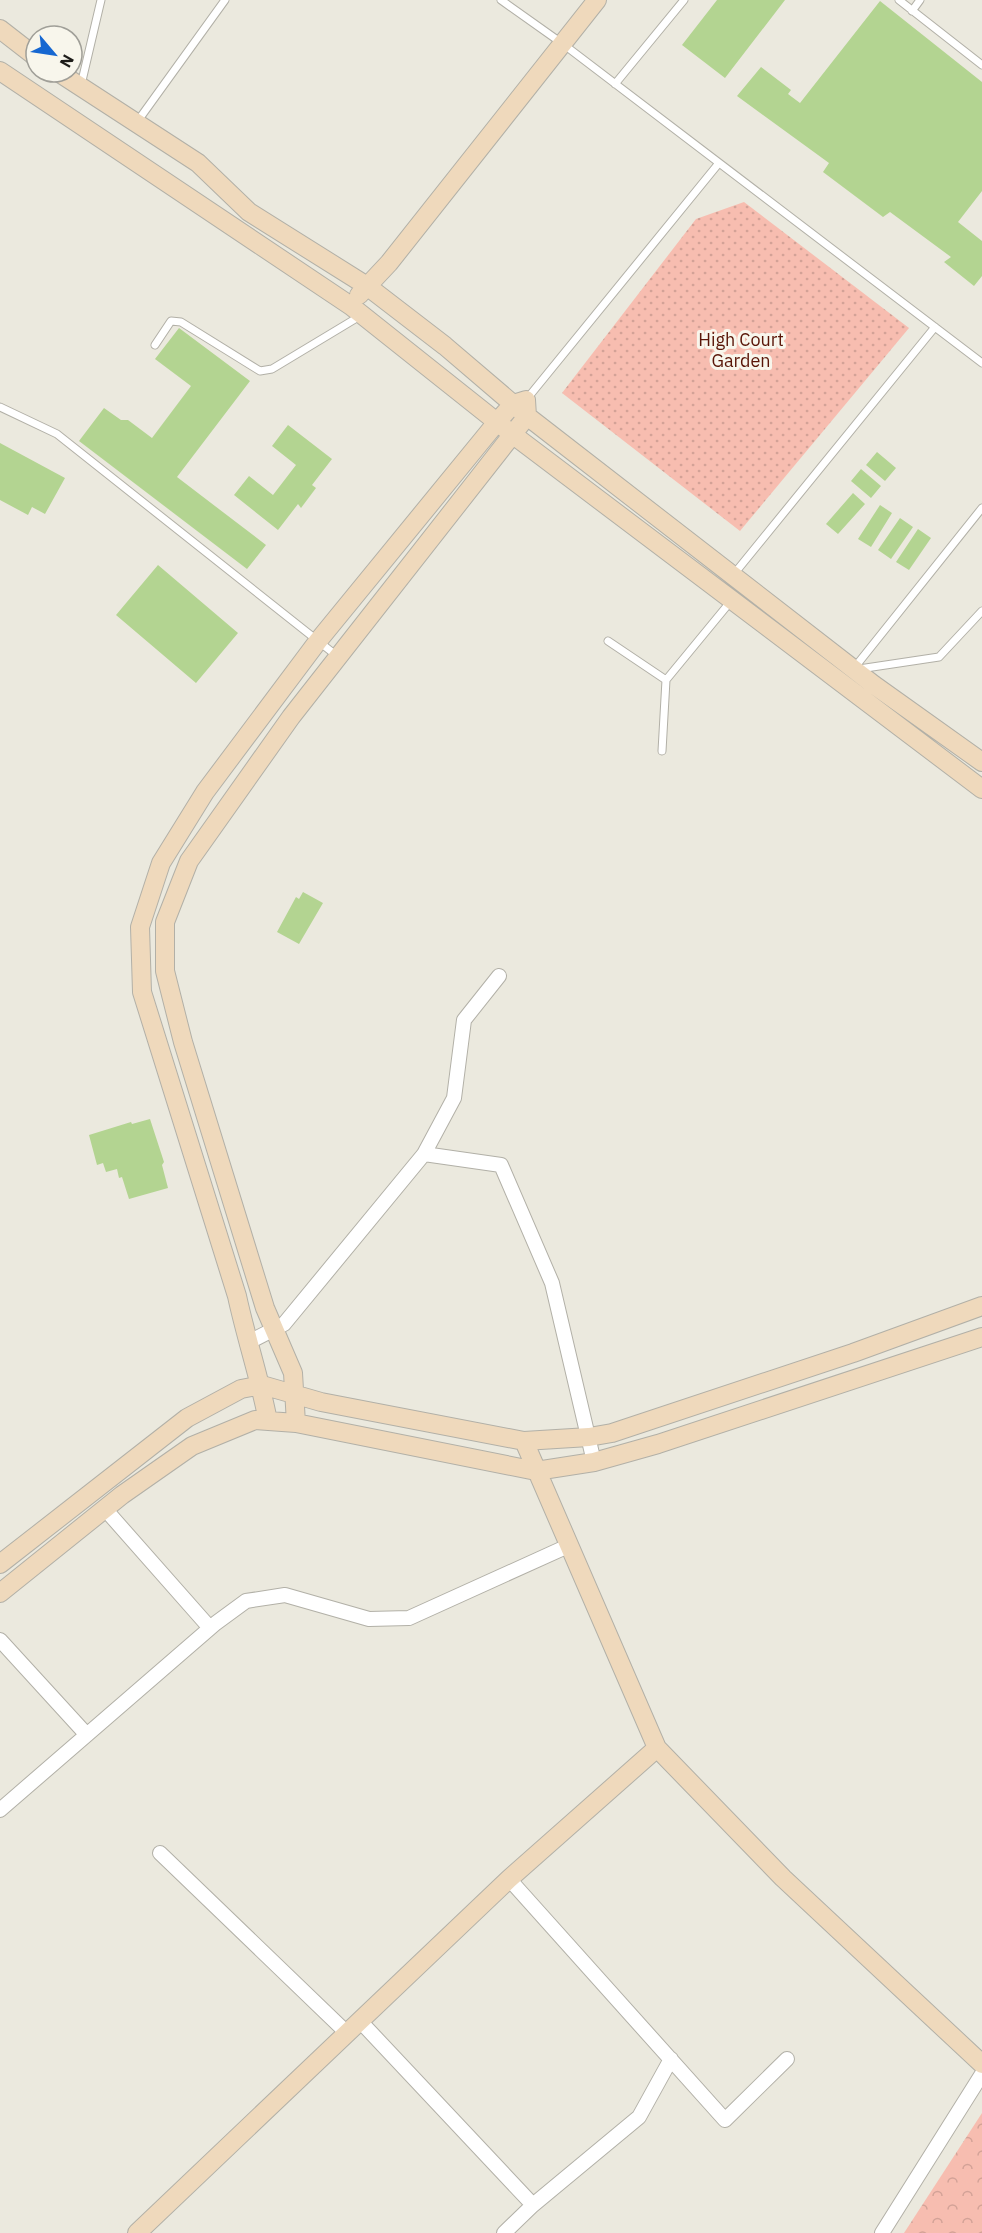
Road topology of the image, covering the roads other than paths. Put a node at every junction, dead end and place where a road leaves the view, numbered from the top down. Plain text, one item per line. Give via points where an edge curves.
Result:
1 (101, 0) edge
2 (225, 0) edge
3 (501, 0) edge
4 (597, 0) edge
5 (684, 0) edge
6 (899, 0) edge
7 (920, 0) edge
8 (912, 11) junction
9 (0, 29) edge
10 (563, 44) junction
11 (24, 48) edge
12 (982, 65) edge
13 (0, 71) edge
14 (76, 84) edge
15 (615, 84) junction
16 (81, 87) junction
17 (136, 123) junction
18 (719, 163) junction
19 (367, 286) junction
20 (356, 310) junction
21 (935, 327) junction
22 (155, 345) dead end
23 (982, 363) edge
24 (0, 406) edge
25 (522, 407) junction
26 (497, 422) junction
27 (512, 434) junction
28 (982, 508) edge
29 (733, 575) junction
30 (731, 601) junction
31 (982, 610) edge
32 (318, 641) junction
33 (608, 641) dead end
34 (338, 657) junction
35 (854, 669) junction
36 (666, 680) junction
37 (662, 752) dead end
38 (982, 762) edge
39 (982, 789) edge
40 (499, 976) dead end
41 (424, 1154) junction
42 (982, 1306) edge
43 (274, 1330) junction
44 (982, 1337) edge
45 (247, 1343) junction
46 (262, 1386) junction
47 (296, 1393) junction
48 (268, 1421) junction
49 (296, 1423) junction
50 (589, 1437) junction
51 (524, 1441) junction
52 (594, 1462) junction
53 (536, 1470) junction
54 (105, 1509) junction
55 (568, 1546) junction
56 (0, 1564) edge
57 (2, 1587) edge
58 (210, 1628) junction
59 (0, 1640) edge
60 (86, 1734) junction
61 (657, 1748) junction
62 (0, 1810) edge
63 (160, 1853) dead end
64 (509, 1879) junction
65 (353, 2027) junction
66 (671, 2059) junction
67 (787, 2059) dead end
68 (982, 2064) edge
69 (982, 2074) edge
70 (532, 2205) junction
71 (137, 2233) edge
72 (504, 2233) edge
73 (882, 2233) edge

1 - 16 lane
2 - 17 lane
3 - 10 lane
4 - 10 main road
5 - 15 lane
6 - 8 lane
7 - 8 lane
8 - 12 lane
9 - 11 main road
10 - 15 lane
10 - 19 main road
13 - 20 main road
14 - 16 main road
15 - 18 lane
16 - 17 main road
17 - 19 main road via 198,163 249,212
18 - 21 lane
18 - 25 lane
19 - 20 main road
19 - 25 main road
20 - 22 lane via 272,369 260,371 181,322 171,321
20 - 26 main road
21 - 23 lane
21 - 29 lane
24 - 32 lane via 57,434
25 - 26 main road
25 - 27 main road
25 - 29 main road
26 - 27 main road
26 - 32 main road
27 - 30 main road
27 - 34 main road
28 - 35 lane
29 - 35 main road
30 - 36 lane
30 - 39 main road
31 - 35 lane via 939,657
32 - 34 lane
32 - 45 main road via 205,792 161,863 140,927 142,992 237,1296
33 - 36 lane
34 - 43 main road via 189,861 165,921 165,971 183,1042
35 - 38 main road
36 - 37 lane
40 - 41 street via 464,1020 454,1098
41 - 43 street via 284,1324
41 - 50 street via 501,1164 552,1283
42 - 50 main road via 854,1353 612,1433
43 - 45 street
43 - 47 main road via 293,1373
44 - 52 main road
45 - 46 main road
46 - 47 main road
46 - 48 main road
46 - 56 main road via 241,1389 188,1418
47 - 49 main road
47 - 51 main road via 321,1402
48 - 49 main road
48 - 54 main road via 255,1420 192,1446
49 - 53 main road
50 - 51 main road
50 - 52 street
51 - 53 main road
52 - 53 main road
53 - 55 main road
54 - 57 main road
54 - 58 street
55 - 58 street via 410,1618 369,1620 285,1595 246,1601
55 - 61 main road
58 - 60 street
59 - 60 street
60 - 62 street
61 - 64 main road
61 - 68 main road via 783,1878
63 - 65 street
64 - 65 main road
64 - 66 street
65 - 70 street
65 - 71 main road
66 - 67 street via 725,2120
66 - 70 street via 639,2116
69 - 73 street
70 - 72 street

